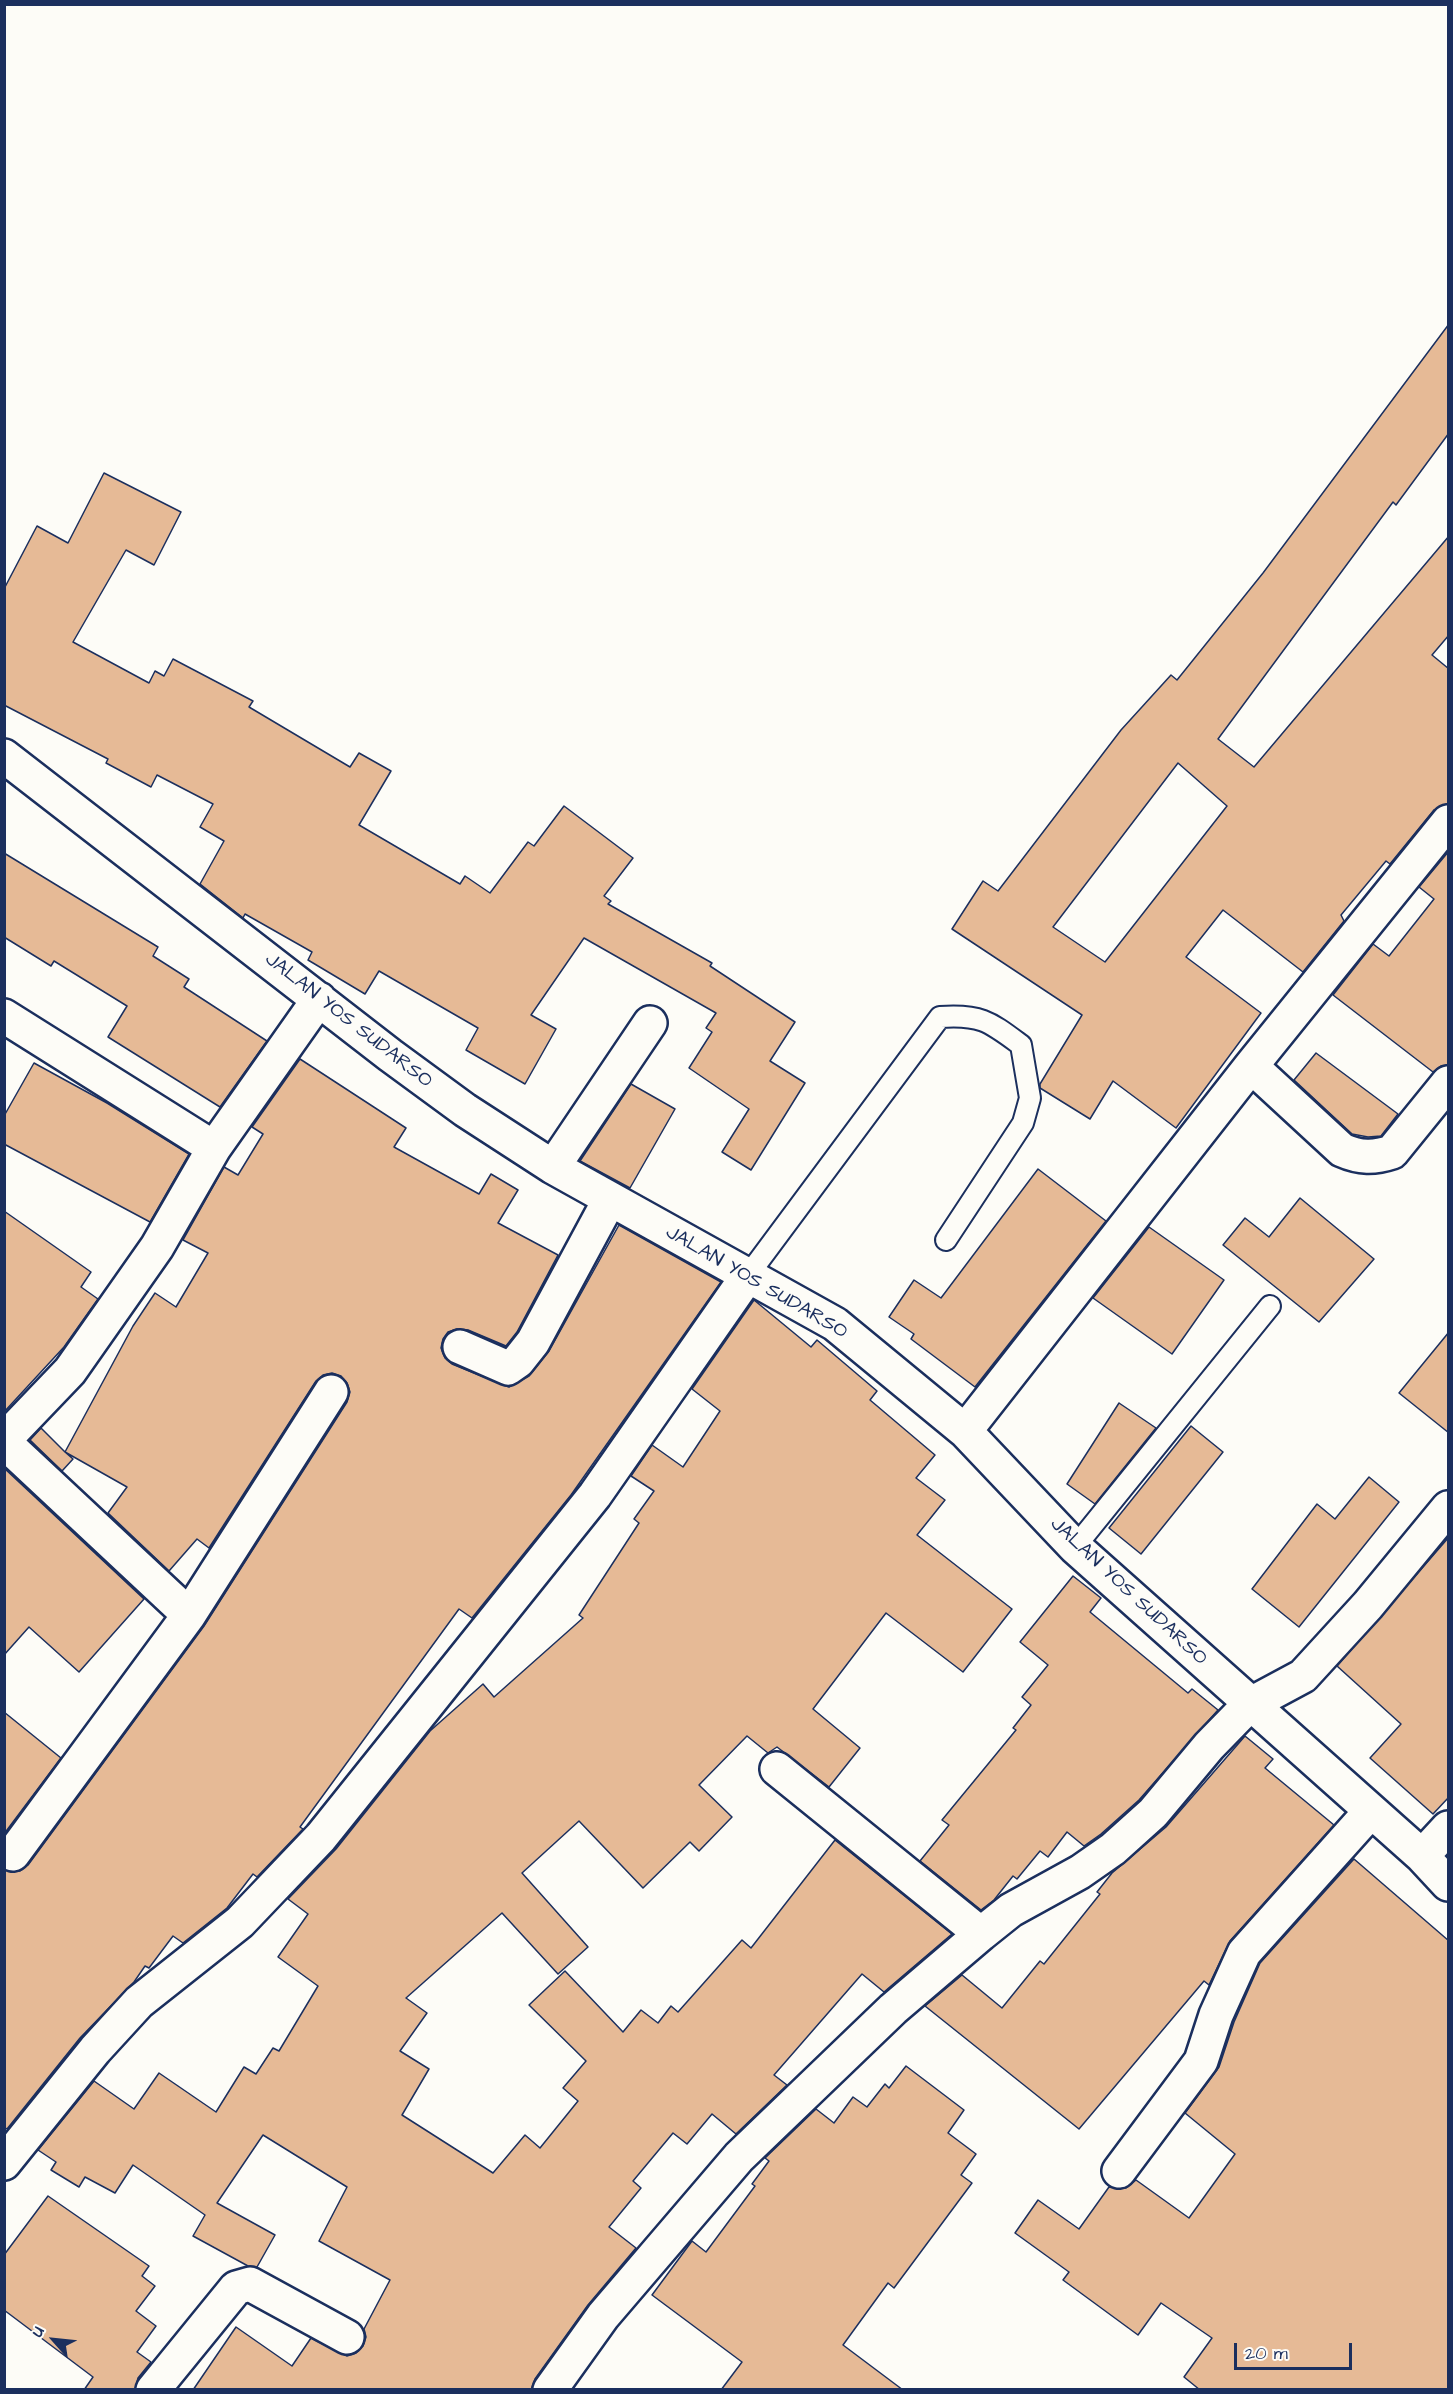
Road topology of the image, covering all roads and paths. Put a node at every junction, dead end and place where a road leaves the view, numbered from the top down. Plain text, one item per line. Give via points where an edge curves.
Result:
1 (4, 756) edge
2 (1449, 822) edge
3 (319, 999) junction
4 (4, 1016) edge
5 (650, 1023) dead end
6 (1251, 1066) junction
7 (1449, 1083) edge
8 (214, 1148) junction
9 (553, 1167) junction
10 (610, 1199) junction
11 (946, 1240) dead end
12 (749, 1274) junction
13 (1269, 1306) dead end
14 (460, 1347) dead end
15 (331, 1392) dead end
16 (965, 1431) junction
17 (4, 1441) edge
18 (1449, 1508) edge
19 (1075, 1547) junction
20 (189, 1615) junction
21 (1249, 1705) junction
22 (777, 1769) dead end
23 (1371, 1811) junction
24 (1449, 1828) edge
25 (13, 1854) dead end
26 (1422, 1856) junction
27 (1449, 1884) edge
28 (981, 1934) junction
29 (4, 2163) edge
30 (1119, 2170) dead end
31 (347, 2337) dead end
32 (153, 2390) edge
33 (550, 2390) edge

1 - 3 street, JALAN YOS SUDARSO
2 - 6 street
3 - 8 street
3 - 9 street, JALAN YOS SUDARSO via 446,1096
4 - 8 street
5 - 9 street
6 - 7 street via 1342,1150 1356,1156 1392,1152
6 - 16 street
8 - 17 street via 157,1247 70,1371
9 - 10 street, JALAN YOS SUDARSO
10 - 12 street, JALAN YOS SUDARSO
10 - 14 street via 533,1342 518,1361 508,1368
11 - 12 lane via 1023,1123 1030,1098 1021,1045 994,1025 965,1015 940,1017
12 - 16 street, JALAN YOS SUDARSO via 835,1324
12 - 29 street via 595,1495 321,1837 240,1922 139,2002
13 - 19 lane
15 - 20 street
16 - 19 street, JALAN YOS SUDARSO
17 - 20 street
18 - 21 street via 1303,1676
19 - 21 street, JALAN YOS SUDARSO
20 - 25 street
21 - 23 street, JALAN YOS SUDARSO
21 - 28 street via 1153,1813 1113,1850 1011,1910
22 - 28 street
23 - 26 street, JALAN YOS SUDARSO
23 - 30 street via 1244,1953 1216,2015 1201,2061
24 - 26 street
26 - 27 street, JALAN YOS SUDARSO
28 - 33 street via 893,2009 739,2157 603,2316
31 - 32 street via 250,2284 241,2285

